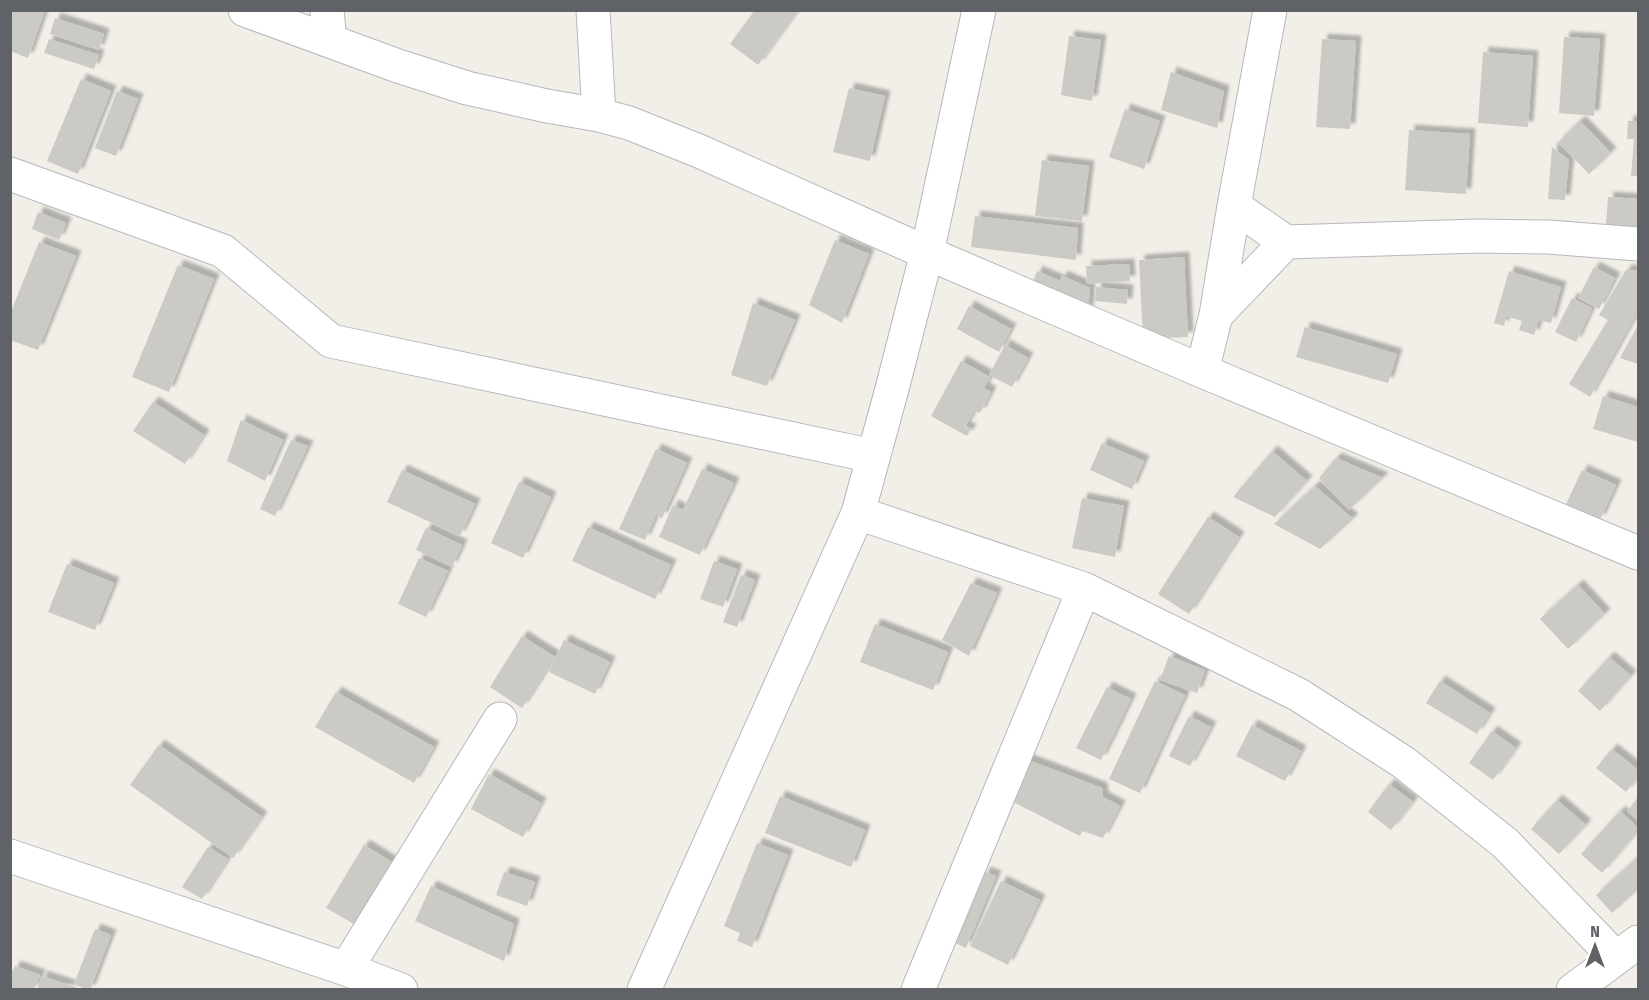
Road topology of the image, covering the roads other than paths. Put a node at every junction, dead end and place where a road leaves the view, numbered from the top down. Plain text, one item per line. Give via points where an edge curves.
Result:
1 (245, 10) edge
2 (593, 10) edge
3 (979, 10) edge
4 (1270, 10) edge
5 (329, 26) edge
6 (598, 115) junction
7 (10, 174) edge
8 (1234, 206) junction
9 (1286, 242) junction
10 (1638, 244) edge
11 (927, 253) junction
12 (1216, 315) junction
13 (1203, 371) junction
14 (873, 456) junction
15 (858, 513) junction
16 (1638, 553) edge
17 (1084, 589) junction
18 (500, 720) dead end
19 (10, 856) edge
20 (1627, 950) edge
21 (346, 969) junction
22 (401, 990) edge
23 (644, 990) edge
24 (918, 990) edge
25 (1573, 990) edge

1 - 5 street
2 - 6 street
3 - 11 street
4 - 8 street
5 - 6 street via 398,66 467,88
6 - 11 street via 699,151
7 - 14 street via 223,251 331,341
8 - 9 street
8 - 12 street
9 - 10 street via 1478,236
9 - 12 street
11 - 13 street
11 - 14 street
12 - 13 street
13 - 16 street
14 - 15 street
15 - 17 street
15 - 23 street
17 - 20 street via 1299,695 1403,762 1505,843
17 - 24 street
18 - 21 street
19 - 21 street
20 - 25 street
21 - 22 street

